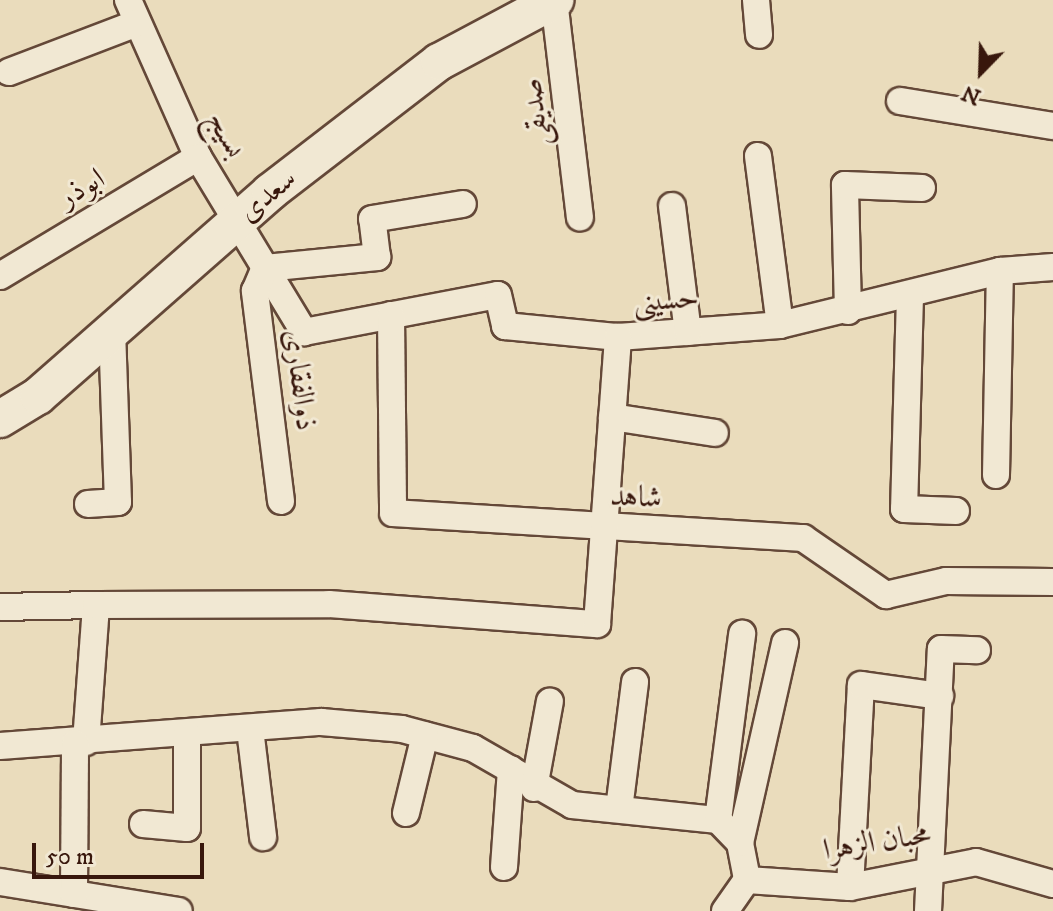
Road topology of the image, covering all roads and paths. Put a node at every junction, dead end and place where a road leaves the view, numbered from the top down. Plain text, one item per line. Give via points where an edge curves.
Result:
1 (554, 0) edge
2 (756, 0) edge
3 (136, 7) edge
4 (759, 35) dead end
5 (9, 72) dead end
6 (900, 101) dead end
7 (1053, 126) edge
8 (758, 156) dead end
9 (198, 157) junction
10 (922, 188) dead end
11 (463, 204) dead end
12 (672, 206) dead end
13 (580, 217) dead end
14 (238, 220) junction
15 (1052, 261) edge
16 (265, 268) junction
17 (1000, 271) junction
18 (0, 276) edge
19 (910, 296) junction
20 (848, 311) junction
21 (391, 315) junction
22 (780, 325) junction
23 (112, 332) junction
24 (304, 332) joint
25 (688, 332) junction
26 (618, 337) junction
27 (612, 417) junction
28 (0, 419) edge
29 (715, 433) dead end
30 (996, 475) dead end
31 (281, 501) dead end
32 (88, 504) dead end
33 (956, 511) dead end
34 (603, 529) junction
35 (1053, 582) edge
36 (96, 605) junction
37 (0, 607) edge
38 (742, 634) dead end
39 (785, 643) dead end
40 (977, 650) dead end
41 (635, 682) dead end
42 (940, 696) junction
43 (550, 701) dead end
44 (250, 729) junction
45 (187, 734) junction
46 (425, 735) junction
47 (80, 743) junction
48 (0, 746) edge
49 (511, 769) junction
50 (534, 788) junction
51 (619, 809) junction
52 (406, 813) dead end
53 (718, 820) junction
54 (143, 824) dead end
55 (263, 837) dead end
56 (740, 843) junction
57 (935, 865) junction
58 (504, 867) dead end
59 (747, 880) junction
60 (0, 882) edge
61 (1053, 884) edge
62 (850, 887) junction
63 (74, 894) junction
64 (179, 911) edge
65 (725, 911) edge
66 (928, 911) edge

1 - 13 street, صدیقی
1 - 14 street, سعدی via 439,62
2 - 4 street
3 - 5 street
3 - 9 street, بسیج
6 - 7 street
8 - 22 street
9 - 14 street, بسیج
9 - 18 street, ابوذر
10 - 20 street via 845,185
11 - 16 street via 372,219 377,257
12 - 25 street
14 - 16 street, بسیج
14 - 23 street, سعدی
15 - 17 street, حسینی
16 - 24 street, بسیج
16 - 31 street, ذوالفقاری via 255,291
17 - 19 street, حسینی
17 - 30 street
19 - 20 street, حسینی
19 - 33 street via 904,509
20 - 22 street, حسینی
21 - 24 street, حسینی
21 - 26 street, حسینی via 498,295 505,326
21 - 34 street, شاهد via 393,513
22 - 25 street, حسینی
23 - 28 street, سعدی
23 - 32 street via 118,502
25 - 26 street, حسینی
26 - 27 street
27 - 29 street
27 - 34 street
34 - 35 street, شاهد via 803,538 886,595 946,581
34 - 36 street via 597,624 329,604
36 - 37 street
36 - 47 street
38 - 53 street
39 - 56 street
40 - 42 street via 941,649
41 - 51 street
42 - 57 street
42 - 62 street via 861,685
43 - 50 street
44 - 45 street
44 - 46 street via 321,722
44 - 55 street
45 - 47 street
45 - 54 street via 187,828
46 - 49 street
46 - 52 street
47 - 48 street
47 - 63 street
49 - 50 street
49 - 58 street
50 - 51 street via 572,805
51 - 53 street
53 - 56 street
56 - 59 street
57 - 61 street, محبان الزهرا via 976,862
57 - 62 street, محبان الزهرا
57 - 66 street
59 - 62 street, محبان الزهرا
59 - 65 street
60 - 63 street
63 - 64 street

